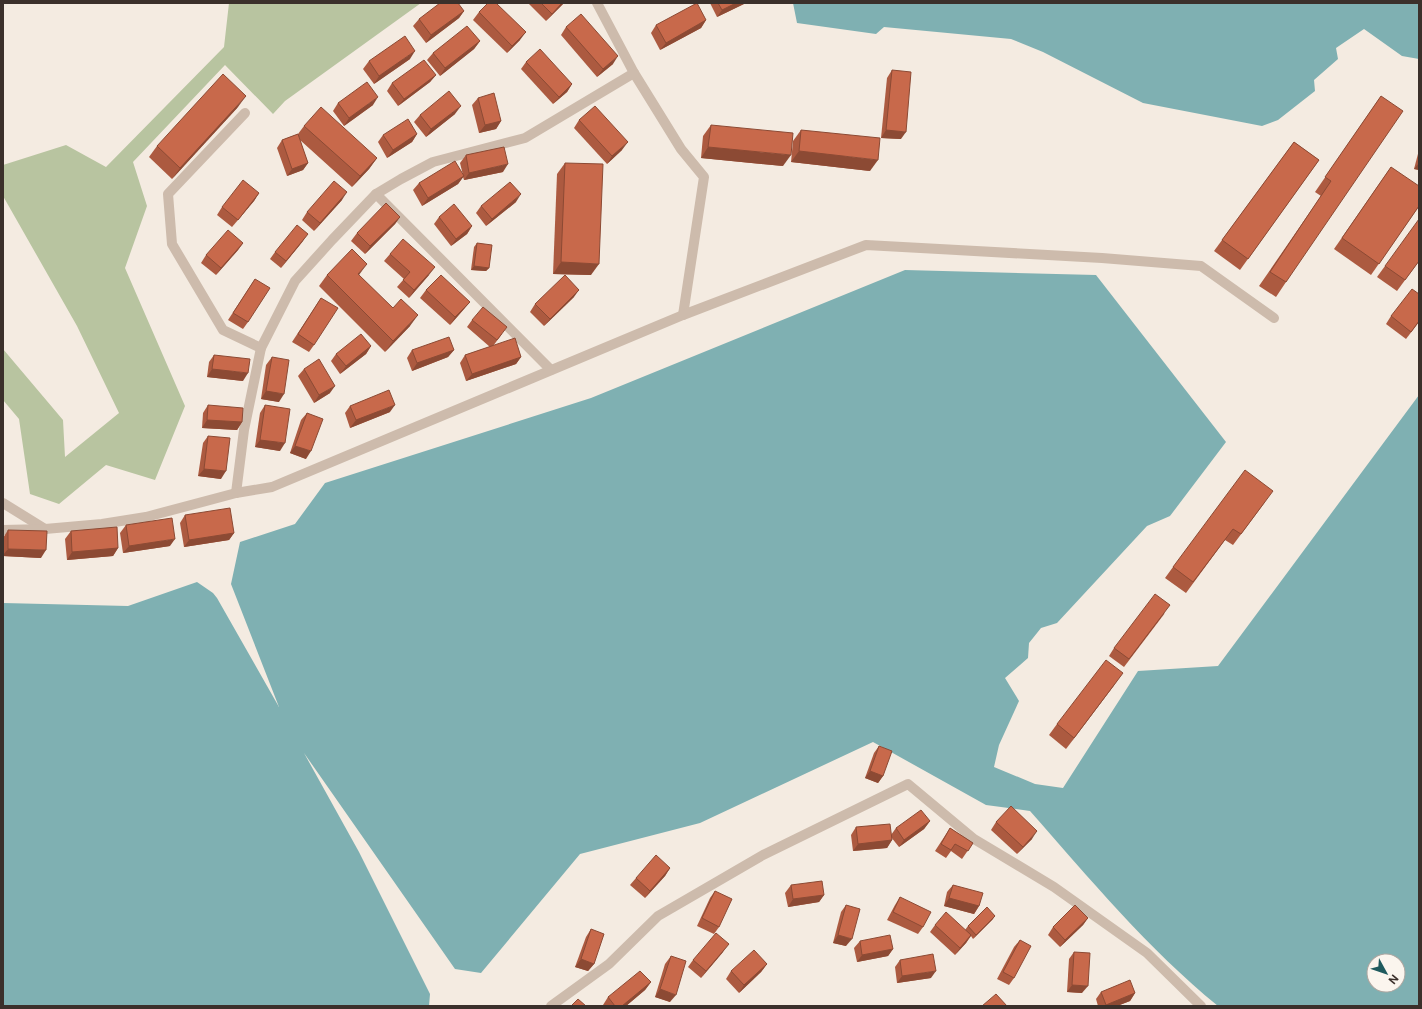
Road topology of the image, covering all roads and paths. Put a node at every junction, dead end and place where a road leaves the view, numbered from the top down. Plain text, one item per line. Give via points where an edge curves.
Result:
1 (597, 3) edge
2 (634, 73) junction
3 (245, 113) dead end
4 (376, 194) junction
5 (683, 315) junction
6 (1274, 318) dead end
7 (261, 348) junction
8 (551, 370) junction
9 (236, 493) junction
10 (3, 503) edge
11 (45, 529) junction
12 (3, 530) edge
13 (551, 1006) edge
14 (1201, 1006) edge

1 - 2 street
2 - 4 street via 525,138 433,162
2 - 5 street via 681,150 704,177
3 - 7 street via 168,194 172,244 223,330
4 - 7 street via 295,281
4 - 8 street
5 - 6 street via 866,245 1200,266
5 - 8 street
7 - 9 street via 244,430
8 - 9 street via 272,487
9 - 11 street via 146,517
10 - 11 street
11 - 12 street
13 - 14 street via 609,964 658,916 763,855 908,784 974,839 1054,887 1146,953

